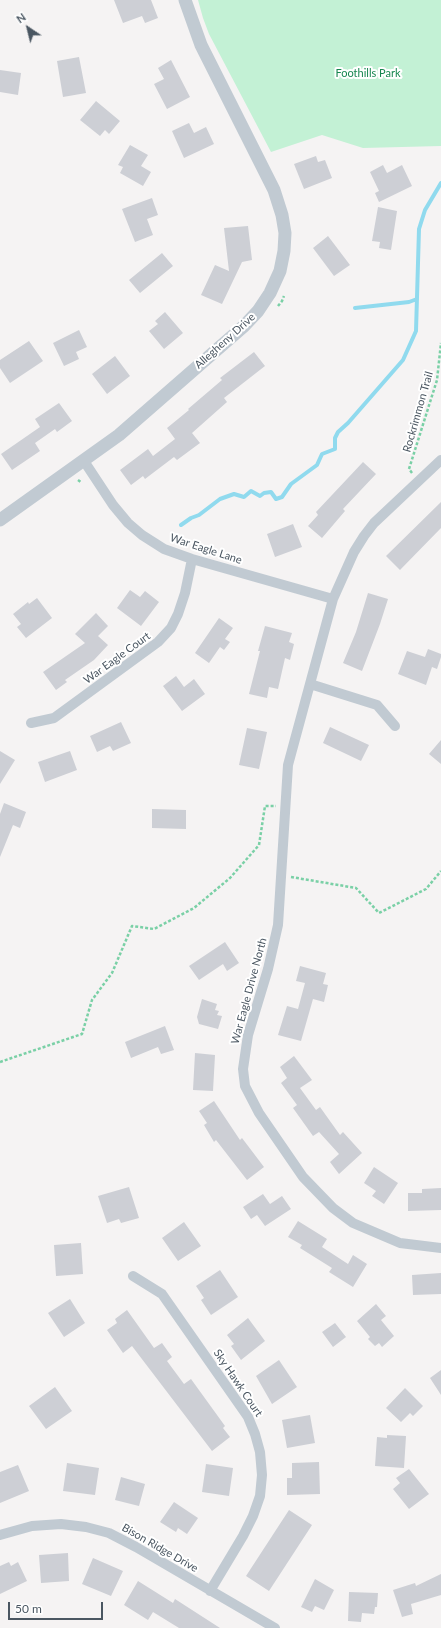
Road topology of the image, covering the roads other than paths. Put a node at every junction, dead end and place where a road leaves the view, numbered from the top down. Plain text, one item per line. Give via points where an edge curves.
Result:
1 (185, 0) edge
2 (441, 460) edge
3 (84, 461) junction
4 (0, 520) edge
5 (192, 559) junction
6 (333, 599) junction
7 (310, 684) junction
8 (31, 723) dead end
9 (395, 726) dead end
10 (441, 1248) edge
11 (133, 1276) dead end
12 (0, 1535) edge
13 (210, 1591) junction
14 (275, 1628) edge

1 - 3 street, Allegheny Drive via 201,45 274,190 285,233 281,264 270,293 244,326 119,435
2 - 6 street, War Eagle Drive North via 374,523 354,552
3 - 4 street, Allegheny Drive
3 - 5 street, War Eagle Lane via 113,505 142,536 164,549
5 - 6 street, War Eagle Lane
5 - 8 street, War Eagle Court via 178,614 171,628 158,642 54,718
6 - 7 street, War Eagle Drive North
7 - 9 street via 377,705
7 - 10 street, War Eagle Drive North via 288,765 278,925 245,1052 243,1069 247,1091 303,1177 333,1208 353,1223 400,1243
11 - 13 street, Sky Hawk Court via 162,1294 248,1417 260,1452 260,1496 253,1516
12 - 13 street, Bison Ridge Drive via 32,1526 61,1524 86,1527 108,1533 136,1547
13 - 14 street, Bison Ridge Drive

